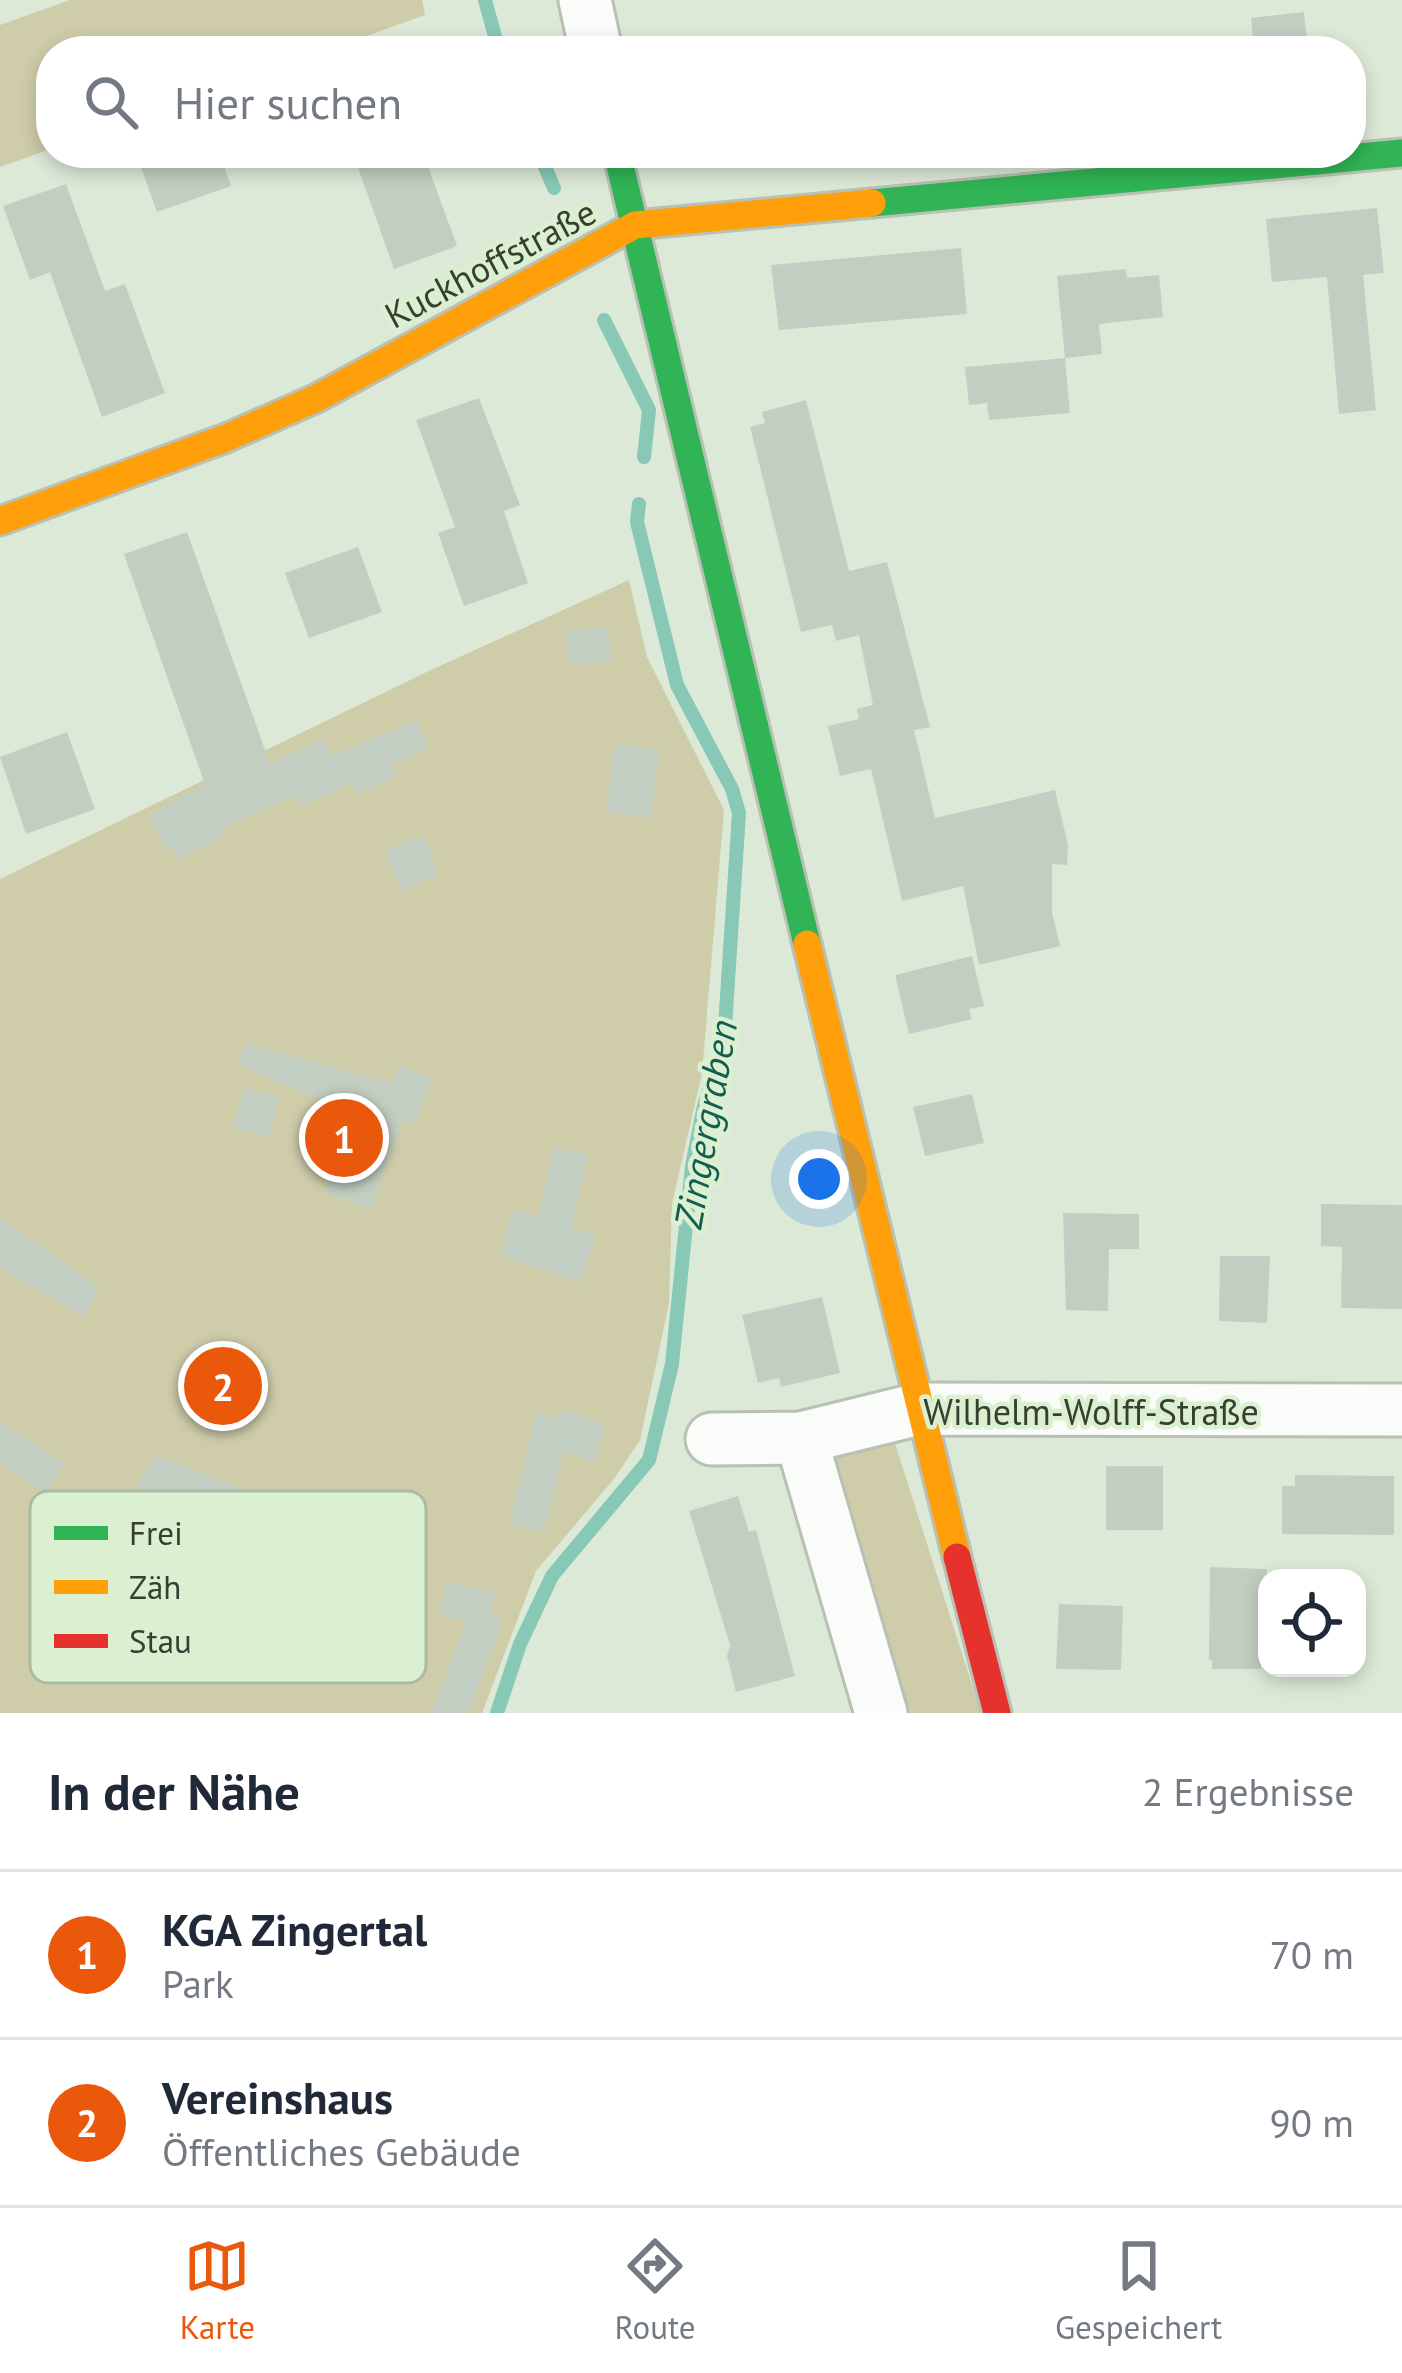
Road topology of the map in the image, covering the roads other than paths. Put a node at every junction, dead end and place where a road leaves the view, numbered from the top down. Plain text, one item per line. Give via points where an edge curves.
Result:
1 (585, 0) edge
2 (593, 36) edge
3 (1402, 153) edge
4 (1366, 156) edge
5 (621, 168) edge
6 (1242, 168) edge
7 (635, 225) junction
8 (0, 521) edge
9 (919, 1409) junction
10 (1402, 1409) edge
11 (801, 1438) junction
12 (712, 1439) dead end
13 (881, 1713) edge
14 (997, 1713) edge

1 - 2 street
3 - 4 street, Kuckhoffstraße
5 - 7 street
6 - 7 street, Kuckhoffstraße
7 - 8 street, Kuckhoffstraße via 317,398
7 - 9 street
9 - 10 street, Wilhelm-Wolff-Straße
9 - 11 street, Wilhelm-Wolff-Straße
9 - 14 street
11 - 12 street, Wilhelm-Wolff-Straße
11 - 13 street

